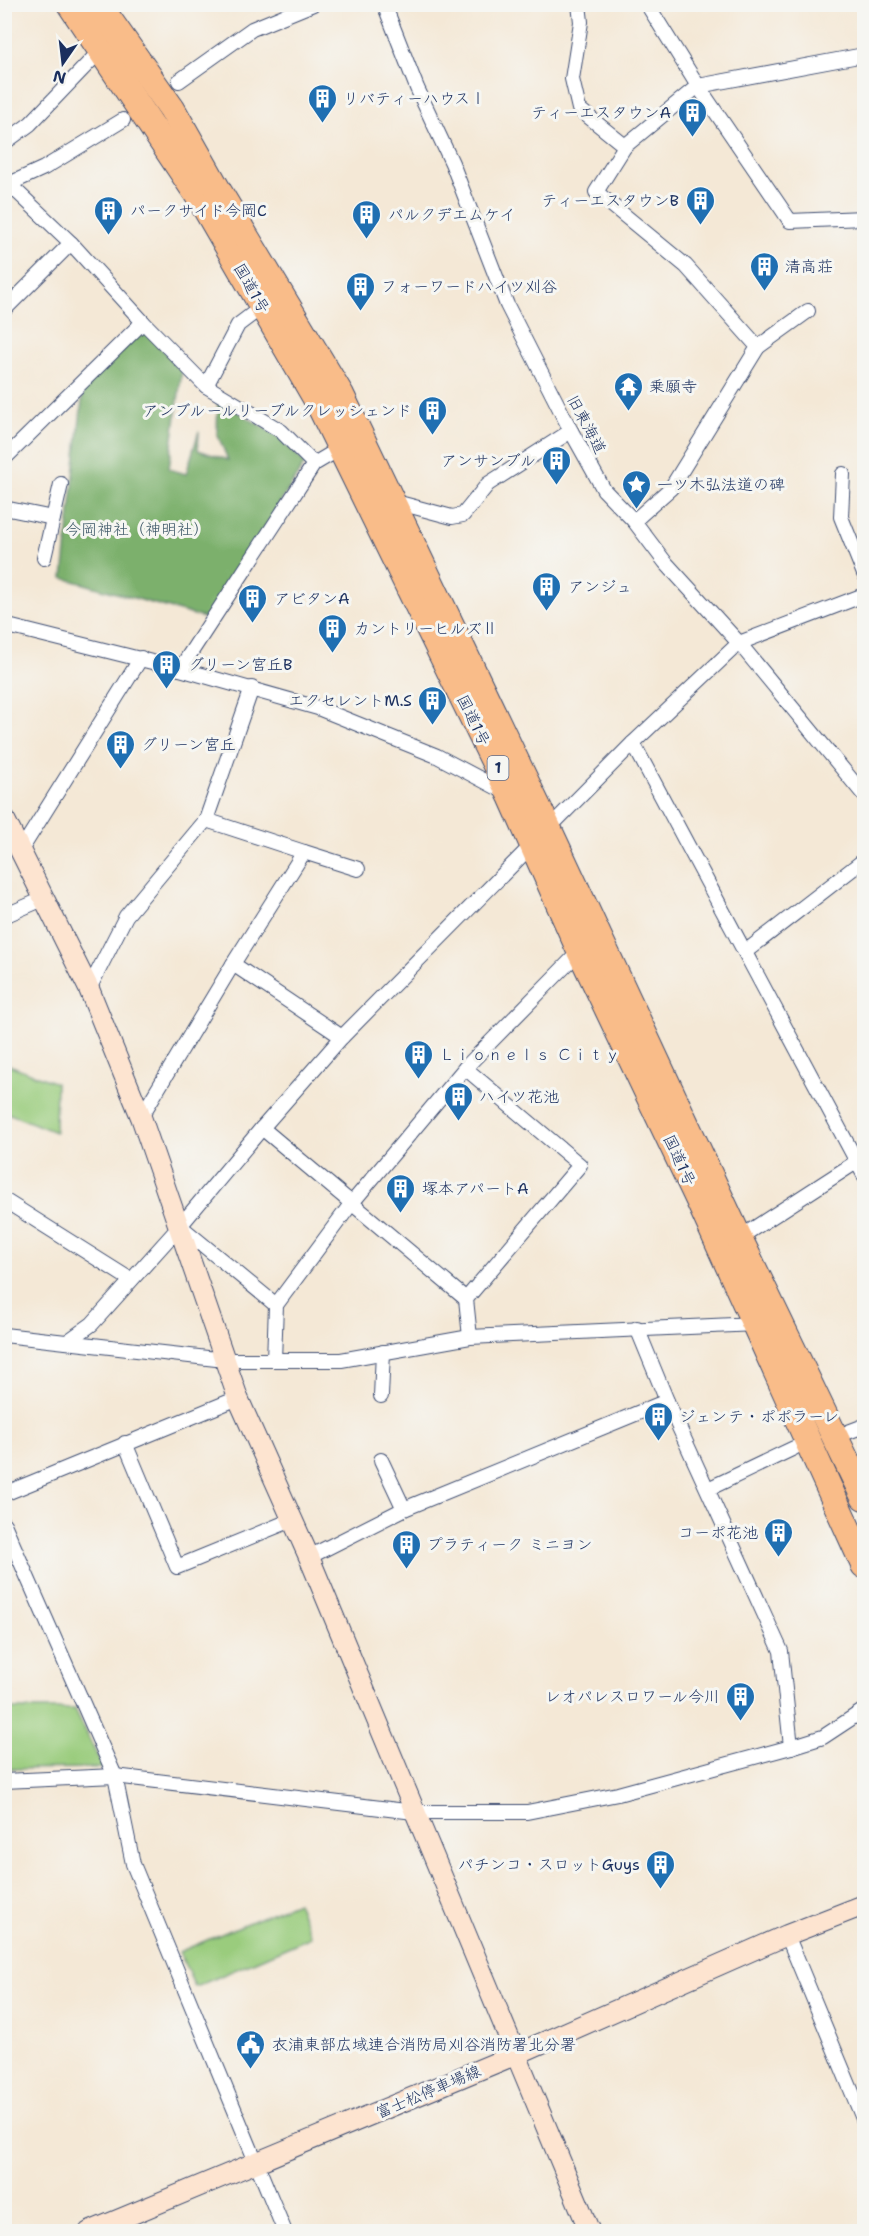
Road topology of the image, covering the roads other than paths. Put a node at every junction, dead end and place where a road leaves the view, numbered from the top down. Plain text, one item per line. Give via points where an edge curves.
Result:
1 (70, 4) edge
2 (312, 4) edge
3 (384, 4) edge
4 (579, 4) edge
5 (647, 4) edge
6 (103, 7) edge
7 (100, 51) junction
8 (864, 55) edge
9 (179, 81) dead end
10 (698, 86) junction
11 (123, 120) dead end
12 (4, 143) edge
13 (625, 147) junction
14 (6, 182) edge
15 (864, 218) edge
16 (71, 243) junction
17 (263, 306) junction
18 (4, 310) edge
19 (808, 311) dead end
20 (143, 322) junction
21 (758, 347) junction
22 (206, 386) junction
23 (571, 431) junction
24 (340, 448) junction
25 (4, 459) edge
26 (314, 464) junction
27 (843, 474) dead end
28 (62, 484) dead end
29 (391, 501) junction
30 (4, 508) edge
31 (53, 518) junction
32 (634, 521) junction
33 (44, 558) dead end
34 (864, 574) edge
35 (864, 595) edge
36 (4, 625) edge
37 (739, 643) junction
38 (141, 658) junction
39 (180, 669) junction
40 (252, 688) junction
41 (633, 743) junction
42 (864, 795) edge
43 (511, 796) junction
44 (4, 818) edge
45 (206, 820) junction
46 (541, 837) junction
47 (21, 850) junction
48 (304, 852) junction
49 (864, 860) edge
50 (358, 869) dead end
51 (43, 899) junction
52 (4, 915) edge
53 (580, 951) junction
54 (745, 952) junction
55 (233, 964) junction
56 (89, 989) junction
57 (342, 1037) junction
58 (465, 1068) junction
59 (141, 1117) junction
60 (262, 1128) junction
61 (861, 1159) edge
62 (864, 1175) edge
63 (4, 1200) edge
64 (351, 1203) junction
65 (180, 1226) junction
66 (740, 1238) junction
67 (131, 1280) junction
68 (466, 1299) junction
69 (276, 1305) junction
70 (756, 1324) junction
71 (637, 1328) junction
72 (4, 1335) edge
73 (470, 1337) junction
74 (67, 1342) junction
75 (382, 1353) junction
76 (225, 1360) junction
77 (274, 1360) junction
78 (381, 1396) dead end
79 (238, 1398) junction
80 (667, 1401) junction
81 (864, 1426) edge
82 (848, 1432) dead end
83 (125, 1443) junction
84 (794, 1448) dead end
85 (381, 1460) dead end
86 (708, 1489) junction
87 (4, 1494) edge
88 (864, 1497) edge
89 (405, 1509) junction
90 (292, 1520) junction
91 (4, 1524) edge
92 (309, 1557) junction
93 (864, 1565) edge
94 (864, 1710) edge
95 (791, 1747) junction
96 (115, 1776) junction
97 (4, 1781) edge
98 (414, 1812) junction
99 (864, 1905) edge
100 (787, 1935) junction
101 (517, 2054) junction
102 (864, 2121) edge
103 (256, 2163) junction
104 (89, 2232) edge
105 (285, 2232) edge
106 (590, 2232) edge

1 - 7 highway, 国道1号 / 1
2 - 9 street via 252,29
3 - 23 street, 旧東海道 via 507,305
4 - 13 street via 581,22 572,79 579,109
5 - 10 street
6 - 29 highway, 国道1号 / 1 via 172,109 329,375
7 - 12 street via 30,124
7 - 17 highway, 国道1号 / 1 via 199,197
8 - 10 street
10 - 13 street
10 - 15 street via 790,221
11 - 14 street via 44,168
13 - 21 street via 596,192 686,266
14 - 16 street
16 - 18 street
16 - 20 street
17 - 22 street via 238,325
17 - 24 highway, 国道1号 / 1
19 - 21 street
20 - 22 street
20 - 25 street
21 - 32 street via 671,488
22 - 26 street via 280,431
23 - 29 street via 488,484 463,515 452,517
23 - 32 street, 旧東海道 via 604,490
24 - 26 street
24 - 43 highway, 国道1号 / 1
26 - 39 street
27 - 34 street via 841,517
28 - 31 street
29 - 46 highway, 国道1号 / 1
30 - 31 street
31 - 33 street
32 - 37 street, 旧東海道 via 665,562
35 - 37 street
36 - 38 street
37 - 41 street
37 - 42 street, 旧東海道
38 - 39 street
38 - 47 street
39 - 40 street
40 - 43 street via 318,708 437,756
40 - 45 street
41 - 46 street
41 - 54 street
43 - 46 highway, 国道1号 / 1
44 - 47 street
45 - 48 street
45 - 56 street via 126,916
46 - 53 highway, 国道1号 / 1
46 - 57 street
46 - 66 highway, 国道1号 / 1
47 - 51 street
48 - 50 street
48 - 55 street
49 - 54 street
51 - 52 street
51 - 56 street
53 - 58 street
53 - 70 highway, 国道1号 / 1
54 - 61 street
55 - 57 street
55 - 59 street
56 - 59 street
57 - 60 street
58 - 64 street
58 - 68 street via 580,1165
59 - 65 street
60 - 64 street
60 - 65 street
61 - 62 street
61 - 66 street
63 - 67 street
64 - 68 street
64 - 69 street
65 - 67 street
65 - 69 street
65 - 76 street
66 - 88 highway, 国道1号 / 1
67 - 74 street via 92,1324
68 - 73 street
69 - 77 street
70 - 71 street
70 - 93 highway, 国道1号 / 1
71 - 73 street
71 - 80 street
72 - 74 street
73 - 75 street
74 - 76 street
75 - 77 street via 341,1360
75 - 78 street
76 - 77 street
76 - 79 street
79 - 83 street
79 - 90 street
80 - 86 street
80 - 89 street
81 - 82 street
83 - 87 street
83 - 90 street via 177,1567
84 - 86 street
85 - 89 street
86 - 95 street via 781,1651
89 - 92 street
90 - 92 street
91 - 96 street
92 - 98 street
94 - 95 street via 823,1737
95 - 98 street via 618,1794 527,1812
96 - 97 street
96 - 98 street
96 - 103 street via 133,1864
98 - 101 street
99 - 100 street, 富士松停車場線
100 - 101 street, 富士松停車場線
100 - 102 street
101 - 103 street, 富士松停車場線
101 - 106 street
103 - 104 street, 富士松停車場線
103 - 105 street

